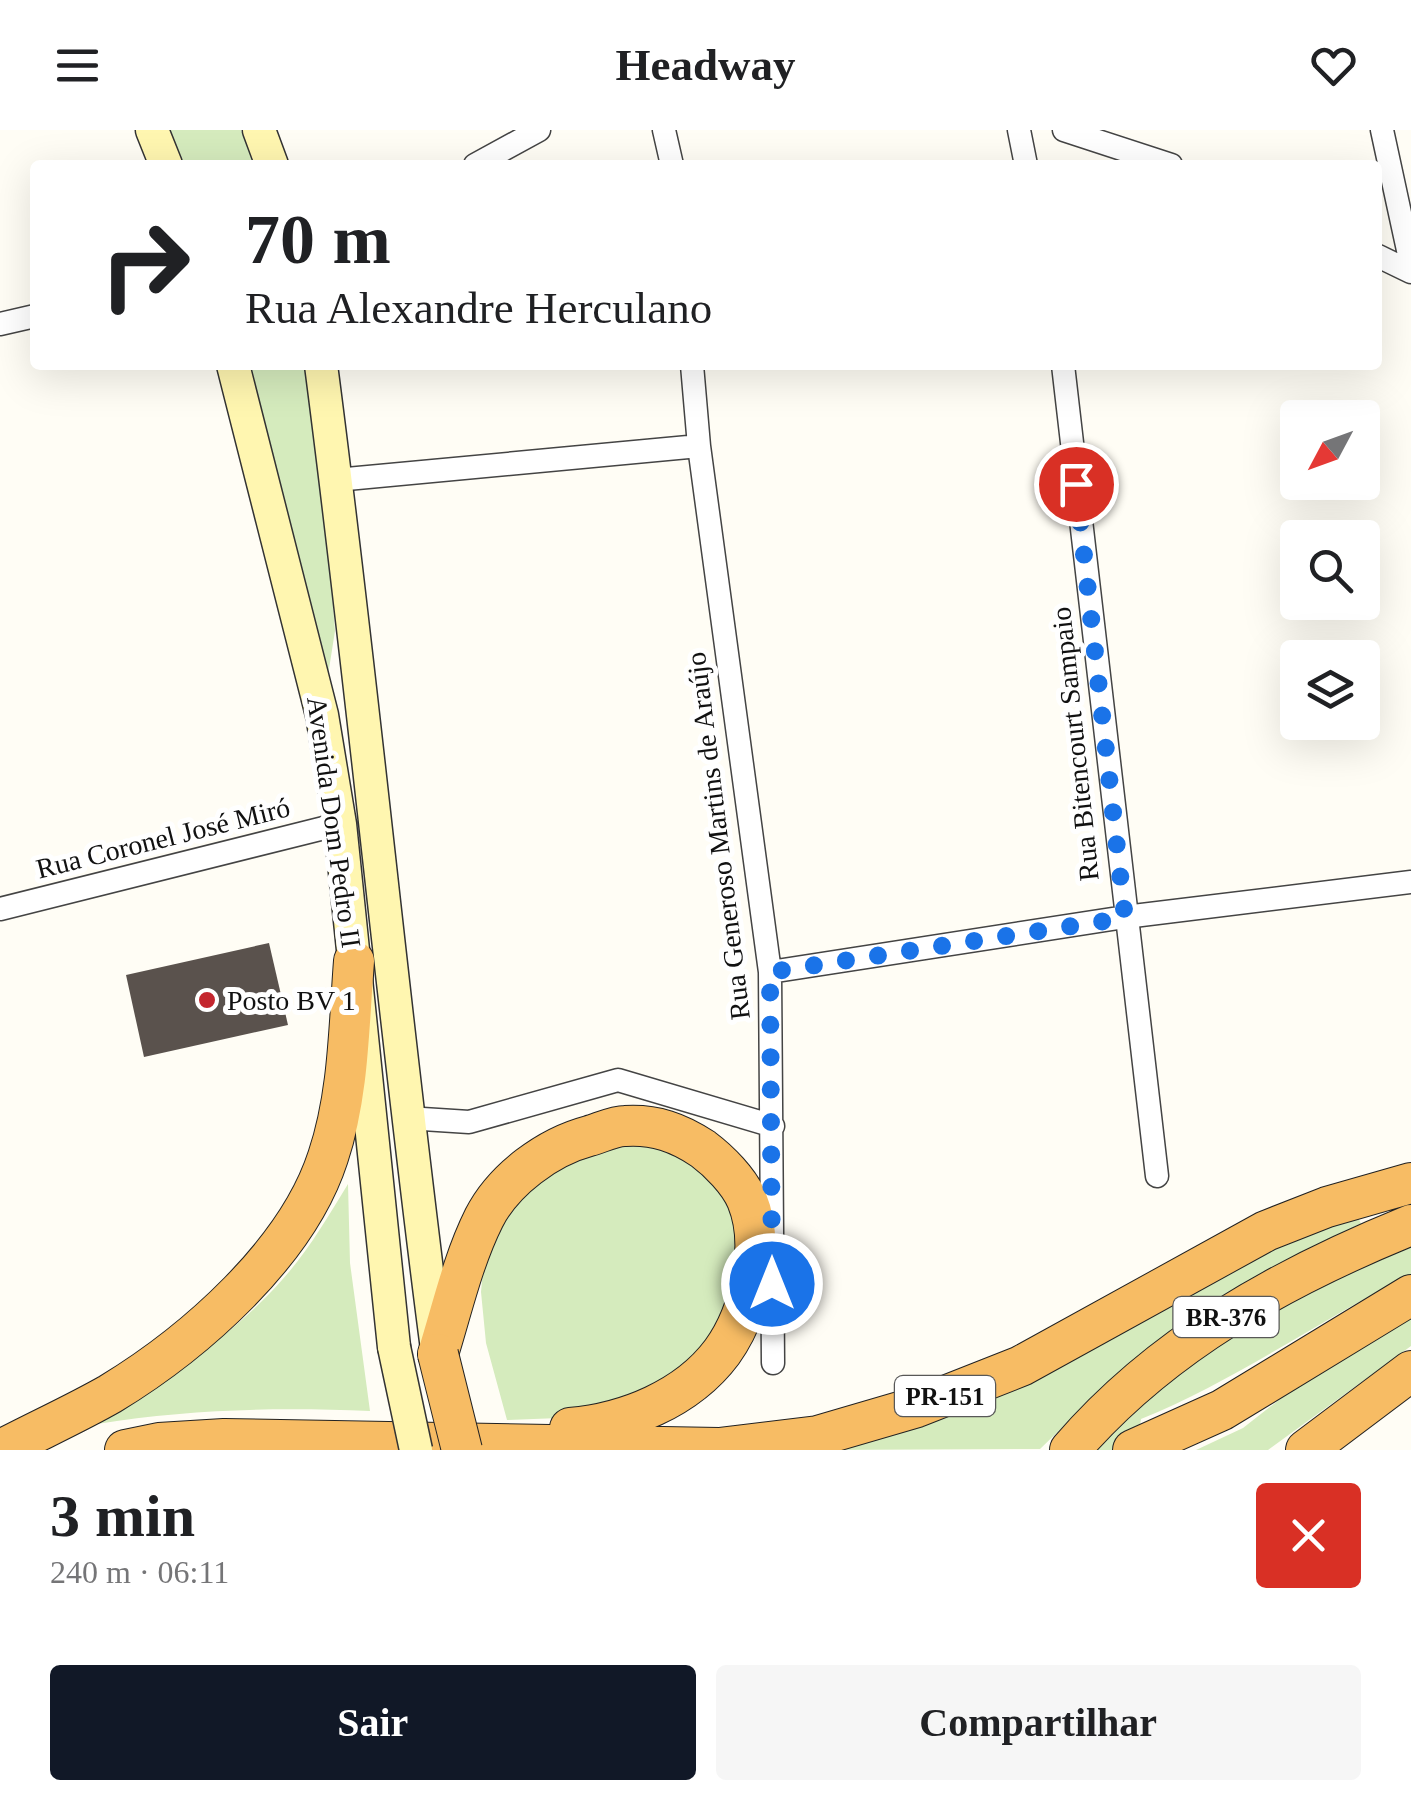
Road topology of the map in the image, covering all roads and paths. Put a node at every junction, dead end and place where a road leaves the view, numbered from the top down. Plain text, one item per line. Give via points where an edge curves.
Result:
1 (152, 130) edge
2 (259, 130) edge
3 (539, 130) edge
4 (664, 130) edge
5 (1019, 130) edge
6 (1064, 130) edge
7 (1382, 130) edge
8 (164, 160) edge
9 (270, 160) edge
10 (483, 160) edge
11 (671, 160) edge
12 (1025, 160) edge
13 (1156, 160) edge
14 (1382, 258) edge
15 (1411, 264) edge
16 (1411, 272) edge
17 (30, 317) edge
18 (0, 324) edge
19 (235, 370) edge
20 (322, 370) edge
21 (692, 370) edge
22 (1064, 370) edge
23 (699, 446) junction
24 (336, 480) junction
25 (340, 824) junction
26 (1411, 882) edge
27 (0, 909) edge
28 (1125, 918) junction
29 (354, 961) junction
30 (770, 972) junction
31 (406, 1118) junction
32 (772, 1126) junction
33 (1157, 1176) dead end
34 (1411, 1183) edge
35 (1411, 1225) edge
36 (1411, 1294) edge
37 (438, 1354) junction
38 (772, 1363) dead end
39 (1411, 1370) edge
40 (438, 1448) edge
41 (1138, 1448) edge
42 (1, 1450) edge
43 (125, 1450) edge
44 (1070, 1450) edge
45 (1306, 1450) edge

1 - 8 main road
2 - 9 main road
3 - 10 street
4 - 11 street
5 - 12 street
6 - 13 street
7 - 15 street
14 - 16 street
17 - 18 street
19 - 25 main road, Avenida Dom Pedro II via 322,715
20 - 24 main road, Avenida Dom Pedro II
21 - 23 street, Rua Generoso Martins de Araújo
22 - 28 street, Rua Bitencourt Sampaio
23 - 24 street
23 - 30 street, Rua Generoso Martins de Araújo
24 - 31 main road, Avenida Dom Pedro II
25 - 27 street, Rua Coronel José Miró
25 - 29 main road, Avenida Dom Pedro II
26 - 28 street
28 - 30 street
28 - 33 street, Rua Bitencourt Sampaio
29 - 40 main road, Avenida Dom Pedro II, bridge via 394,1347
29 - 42 highway via 343,1098 328,1158 277,1251 182,1343 110,1393
30 - 32 street, Rua Generoso Martins de Araújo
31 - 32 street via 470,1122 618,1080
31 - 37 main road, Avenida Dom Pedro II
32 - 38 street, Rua Generoso Martins de Araújo
34 - 40 highway, PR-151 via 1266,1231 1021,1366 818,1436 719,1448
35 - 44 highway, BR-376 via 1305,1273 1203,1331 1133,1384
36 - 41 highway via 1222,1410
37 - 40 highway, bridge
37 - 40 highway via 485,1215 512,1180 566,1142 624,1126 678,1132 719,1161 747,1200 756,1249 747,1301 722,1352 688,1384 653,1408 604,1425
39 - 45 highway
40 - 43 highway, PR-151 via 224,1439

